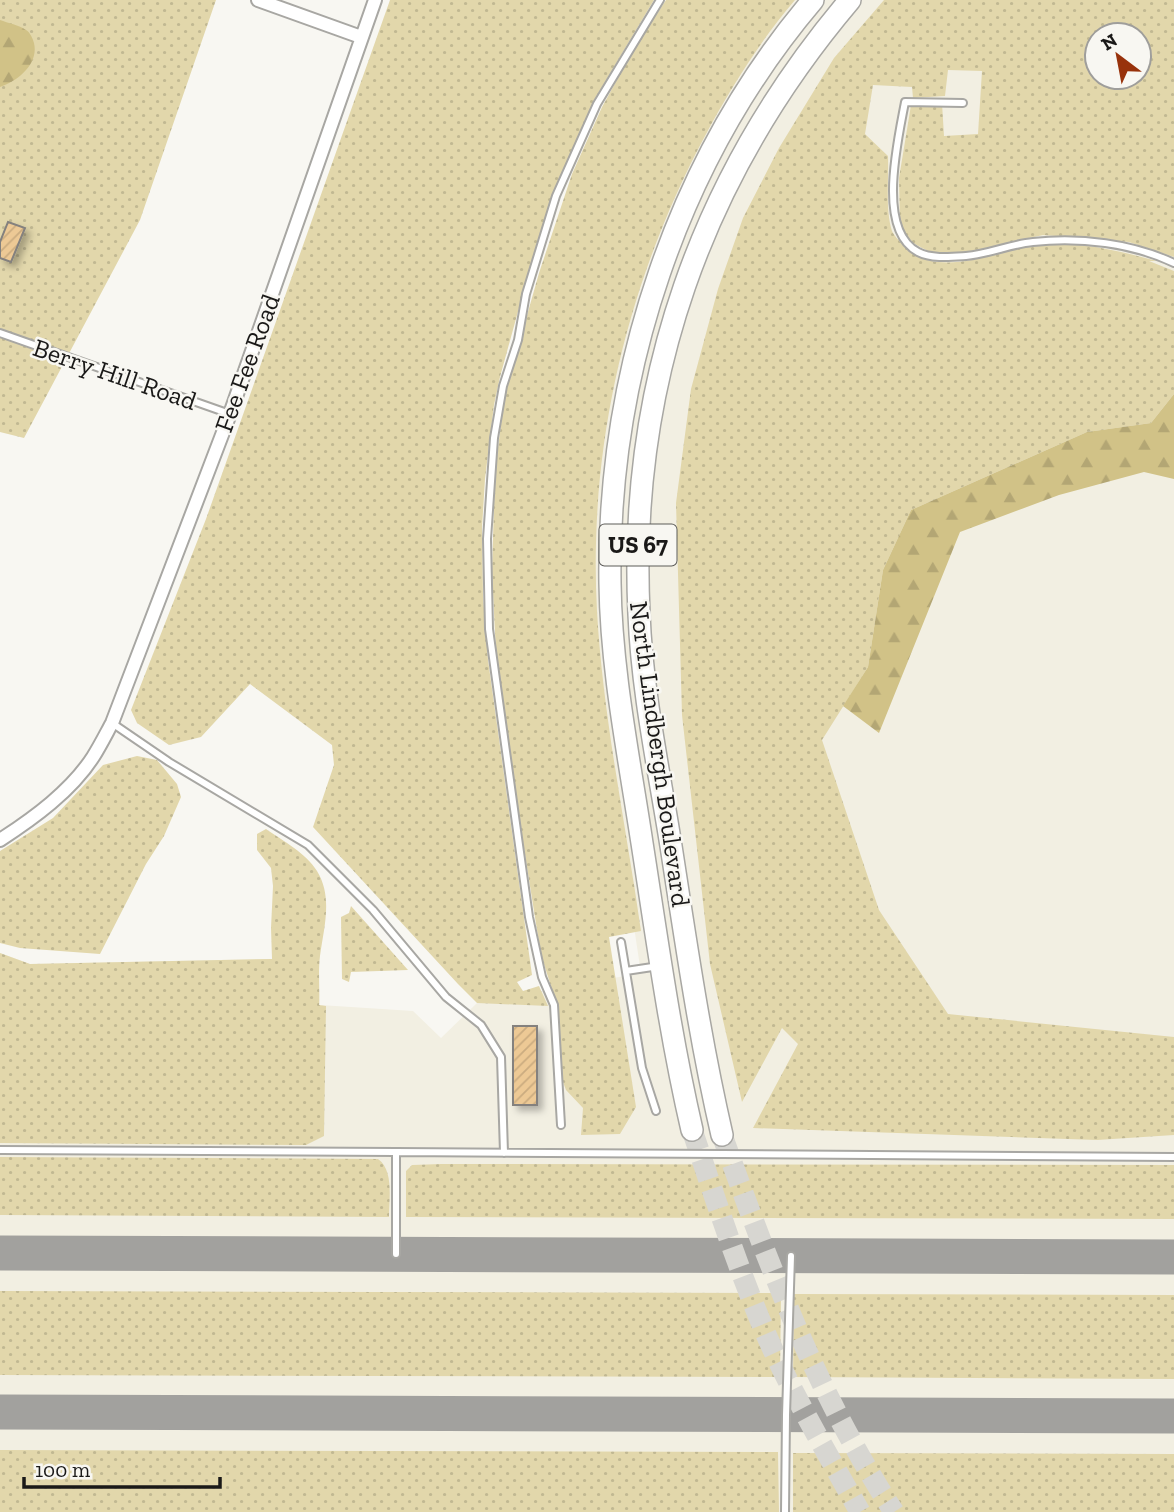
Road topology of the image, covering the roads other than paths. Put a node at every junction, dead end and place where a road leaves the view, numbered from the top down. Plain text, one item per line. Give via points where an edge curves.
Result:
1 (258, 0) edge
2 (375, 0) edge
3 (660, 0) edge
4 (813, 0) edge
5 (850, 0) edge
6 (361, 37) junction
7 (963, 103) dead end
8 (1174, 263) edge
9 (0, 333) edge
10 (230, 414) junction
11 (112, 723) junction
12 (0, 840) edge
13 (621, 942) dead end
14 (660, 965) junction
15 (626, 971) junction
16 (656, 1111) dead end
17 (561, 1125) dead end
18 (692, 1130) tunnel mouth
19 (722, 1135) tunnel mouth
20 (0, 1150) edge
21 (396, 1152) junction
22 (504, 1153) junction
23 (1174, 1157) edge
24 (396, 1254) dead end
25 (791, 1256) dead end
26 (785, 1512) edge

1 - 6 street
2 - 6 street, Fee Fee Road
3 - 17 lane via 597,104 556,196 526,294 494,438 487,539 489,629 529,917 542,977 554,1005
4 - 14 highway, North Lindbergh Boulevard / US 67 via 725,127 685,209 646,315 626,396 612,491 612,633
5 - 19 highway, North Lindbergh Boulevard / US 67 via 769,107 703,236 671,328 642,471 638,567 643,664 694,996
6 - 10 street, Fee Fee Road
7 - 8 lane via 905,102 894,167 894,220 901,237 918,252 968,256 1030,242 1089,241 1154,254
9 - 10 lane, Berry Hill Road
10 - 11 street, Fee Fee Road
11 - 12 street, Fee Fee Road via 92,758 64,790
11 - 22 lane via 308,845 373,910 446,997 481,1025 501,1057
13 - 15 lane
14 - 15 lane
14 - 18 highway, North Lindbergh Boulevard / US 67
15 - 16 lane via 642,1068
20 - 21 lane
21 - 22 lane
21 - 24 lane
22 - 23 lane
25 - 26 lane

